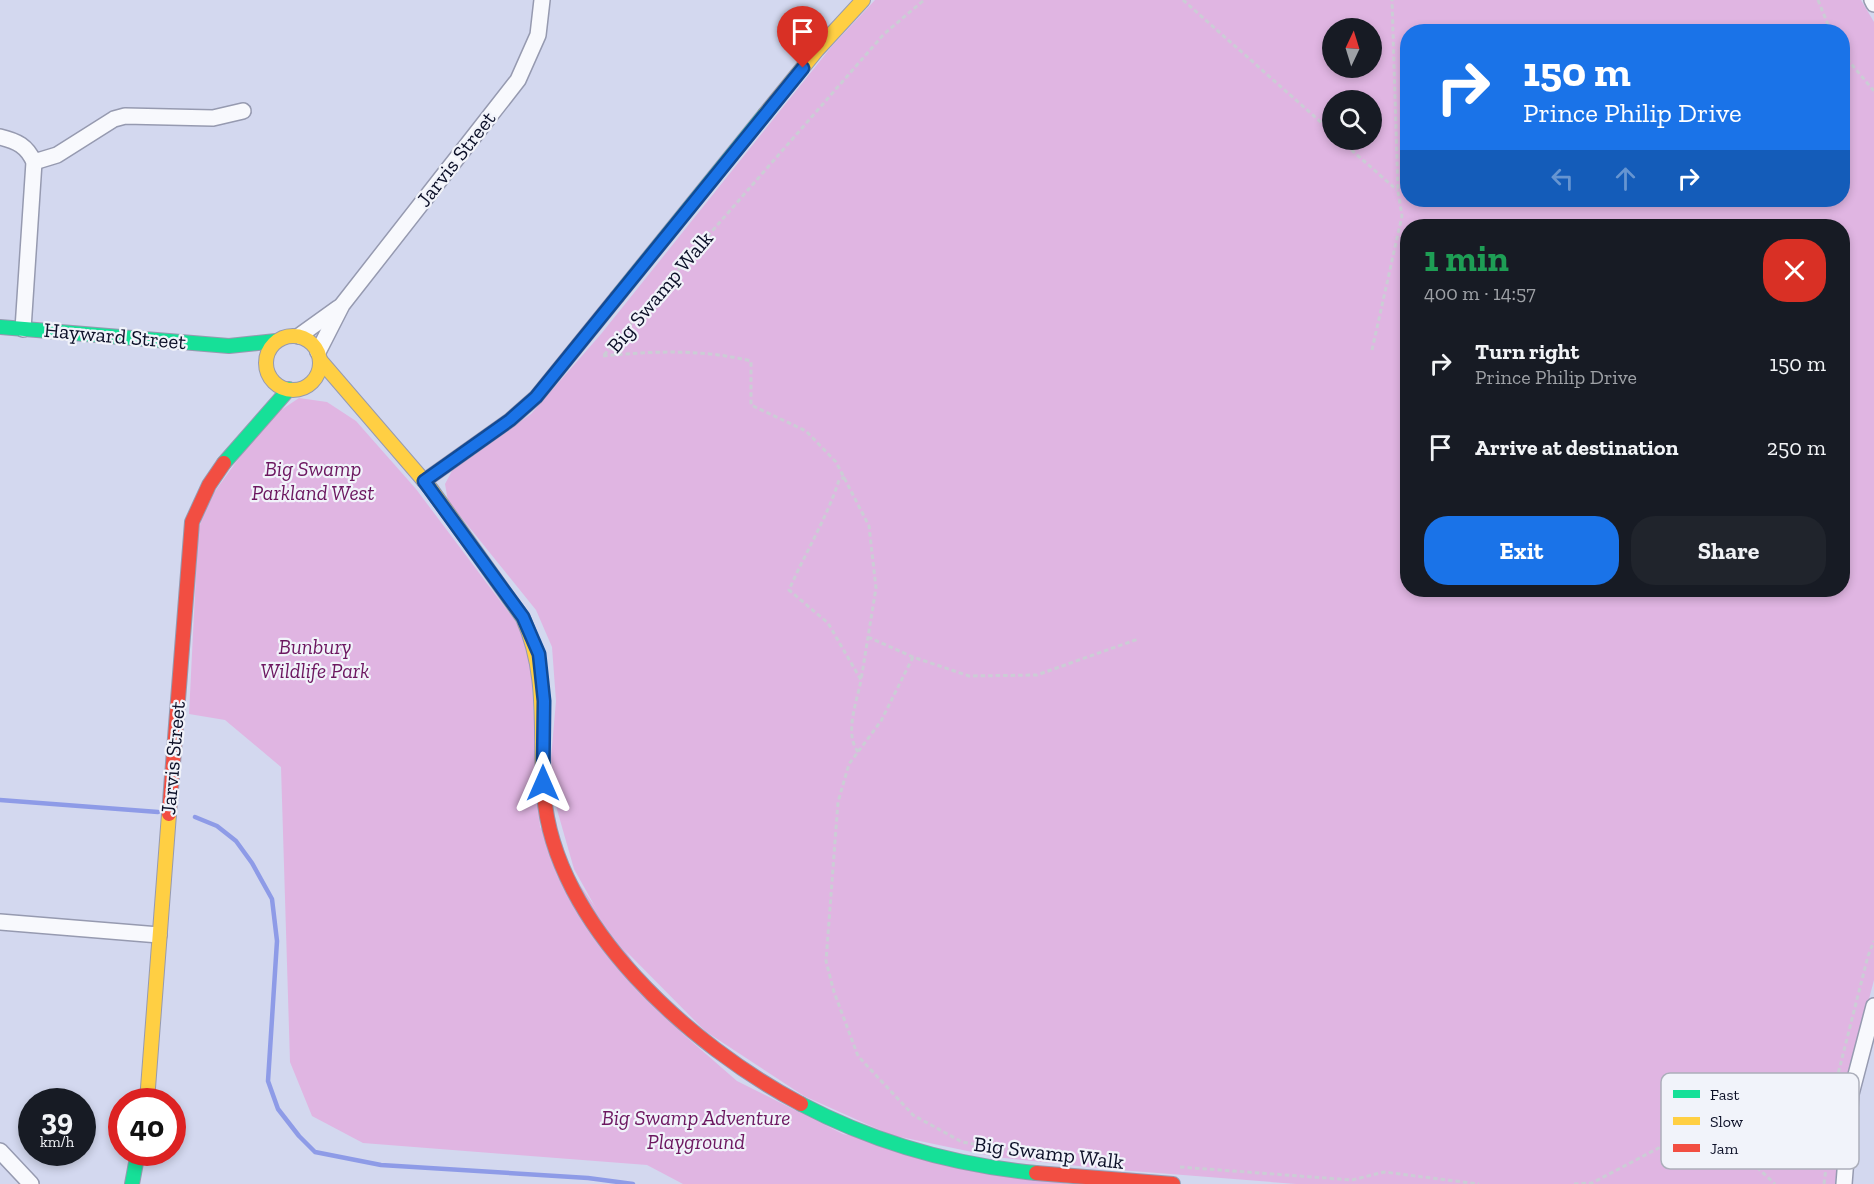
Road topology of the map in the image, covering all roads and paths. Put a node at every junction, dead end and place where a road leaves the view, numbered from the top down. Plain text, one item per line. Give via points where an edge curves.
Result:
1 (542, 0) edge
2 (863, 0) edge
3 (924, 0) edge
4 (1183, 0) edge
5 (1392, 0) edge
6 (1818, 0) edge
7 (1828, 24) edge
8 (1850, 62) edge
9 (1874, 91) edge
10 (243, 111) dead end
11 (1322, 123) edge
12 (0, 137) edge
13 (1351, 150) edge
14 (34, 162) junction
15 (1398, 191) junction
16 (1400, 204) edge
17 (1400, 225) edge
18 (342, 305) junction
19 (0, 327) edge
20 (23, 329) junction
21 (299, 336) junction
22 (276, 341) junction
23 (229, 345) junction
24 (1372, 350) dead end
25 (319, 356) junction
26 (265, 381) junction
27 (307, 386) junction
28 (289, 389) junction
29 (354, 405) junction
30 (248, 431) junction
31 (845, 477) junction
32 (424, 481) junction
33 (868, 637) junction
34 (1138, 639) dead end
35 (913, 657) junction
36 (861, 680) junction
37 (858, 752) junction
38 (0, 922) edge
39 (159, 935) junction
40 (1874, 1006) edge
41 (1856, 1073) edge
42 (148, 1088) edge
43 (1661, 1147) edge
44 (0, 1151) edge
45 (1028, 1153) dead end
46 (135, 1166) edge
47 (1178, 1167) dead end
48 (1759, 1169) edge
49 (1845, 1169) edge
50 (31, 1184) edge
51 (132, 1184) edge
52 (1173, 1184) edge
53 (1479, 1184) edge
54 (1574, 1184) edge
55 (1775, 1184) edge
56 (1844, 1184) edge

1 - 18 street, Jarvis Street via 538,35 518,80
2 - 32 street via 817,50 536,397
3 - 31 path, Big Swamp Walk via 884,34 603,356 719,353 751,361 751,405 806,431
4 - 11 path
5 - 15 path
6 - 7 path
8 - 9 path
10 - 14 street via 213,118 125,116 57,155
12 - 14 street via 19,142
13 - 15 path
14 - 20 street
15 - 16 path
17 - 24 path
18 - 21 street, Jarvis Street
18 - 25 street, Jarvis Street
19 - 20 street, Hayward Street
20 - 23 street, Hayward Street
21 - 22 street
21 - 25 street via 313,345
22 - 23 street, Hayward Street
22 - 26 street via 267,355
23 - 26 street, Hayward Street
25 - 27 street via 317,374
25 - 29 street
26 - 28 street
26 - 30 street, Jarvis Street
27 - 28 street
27 - 29 street
28 - 30 street, Jarvis Street
29 - 32 street
30 - 39 street, Jarvis Street via 206,489 192,522
31 - 33 path, Big Swamp Walk via 869,526 876,588
31 - 36 path via 839,480 789,590 828,622
32 - 52 street via 523,617 539,654 544,701 544,799 551,834 566,873 596,926 623,961 699,1038 804,1107 901,1147 993,1167
33 - 35 path
33 - 36 path, Big Swamp Walk
34 - 35 path via 1036,675 969,676
35 - 37 path, Big Swamp Walk via 881,721
36 - 37 path, Big Swamp Walk via 851,731
37 - 45 path, Big Swamp Walk via 849,764 838,801 826,961 858,1056 913,1115 962,1142
38 - 39 street
39 - 42 street, Jarvis Street
40 - 41 street
43 - 54 path via 1592,1183
44 - 50 street
46 - 51 street
47 - 53 path via 1352,1180 1384,1172
48 - 55 path
49 - 56 street

